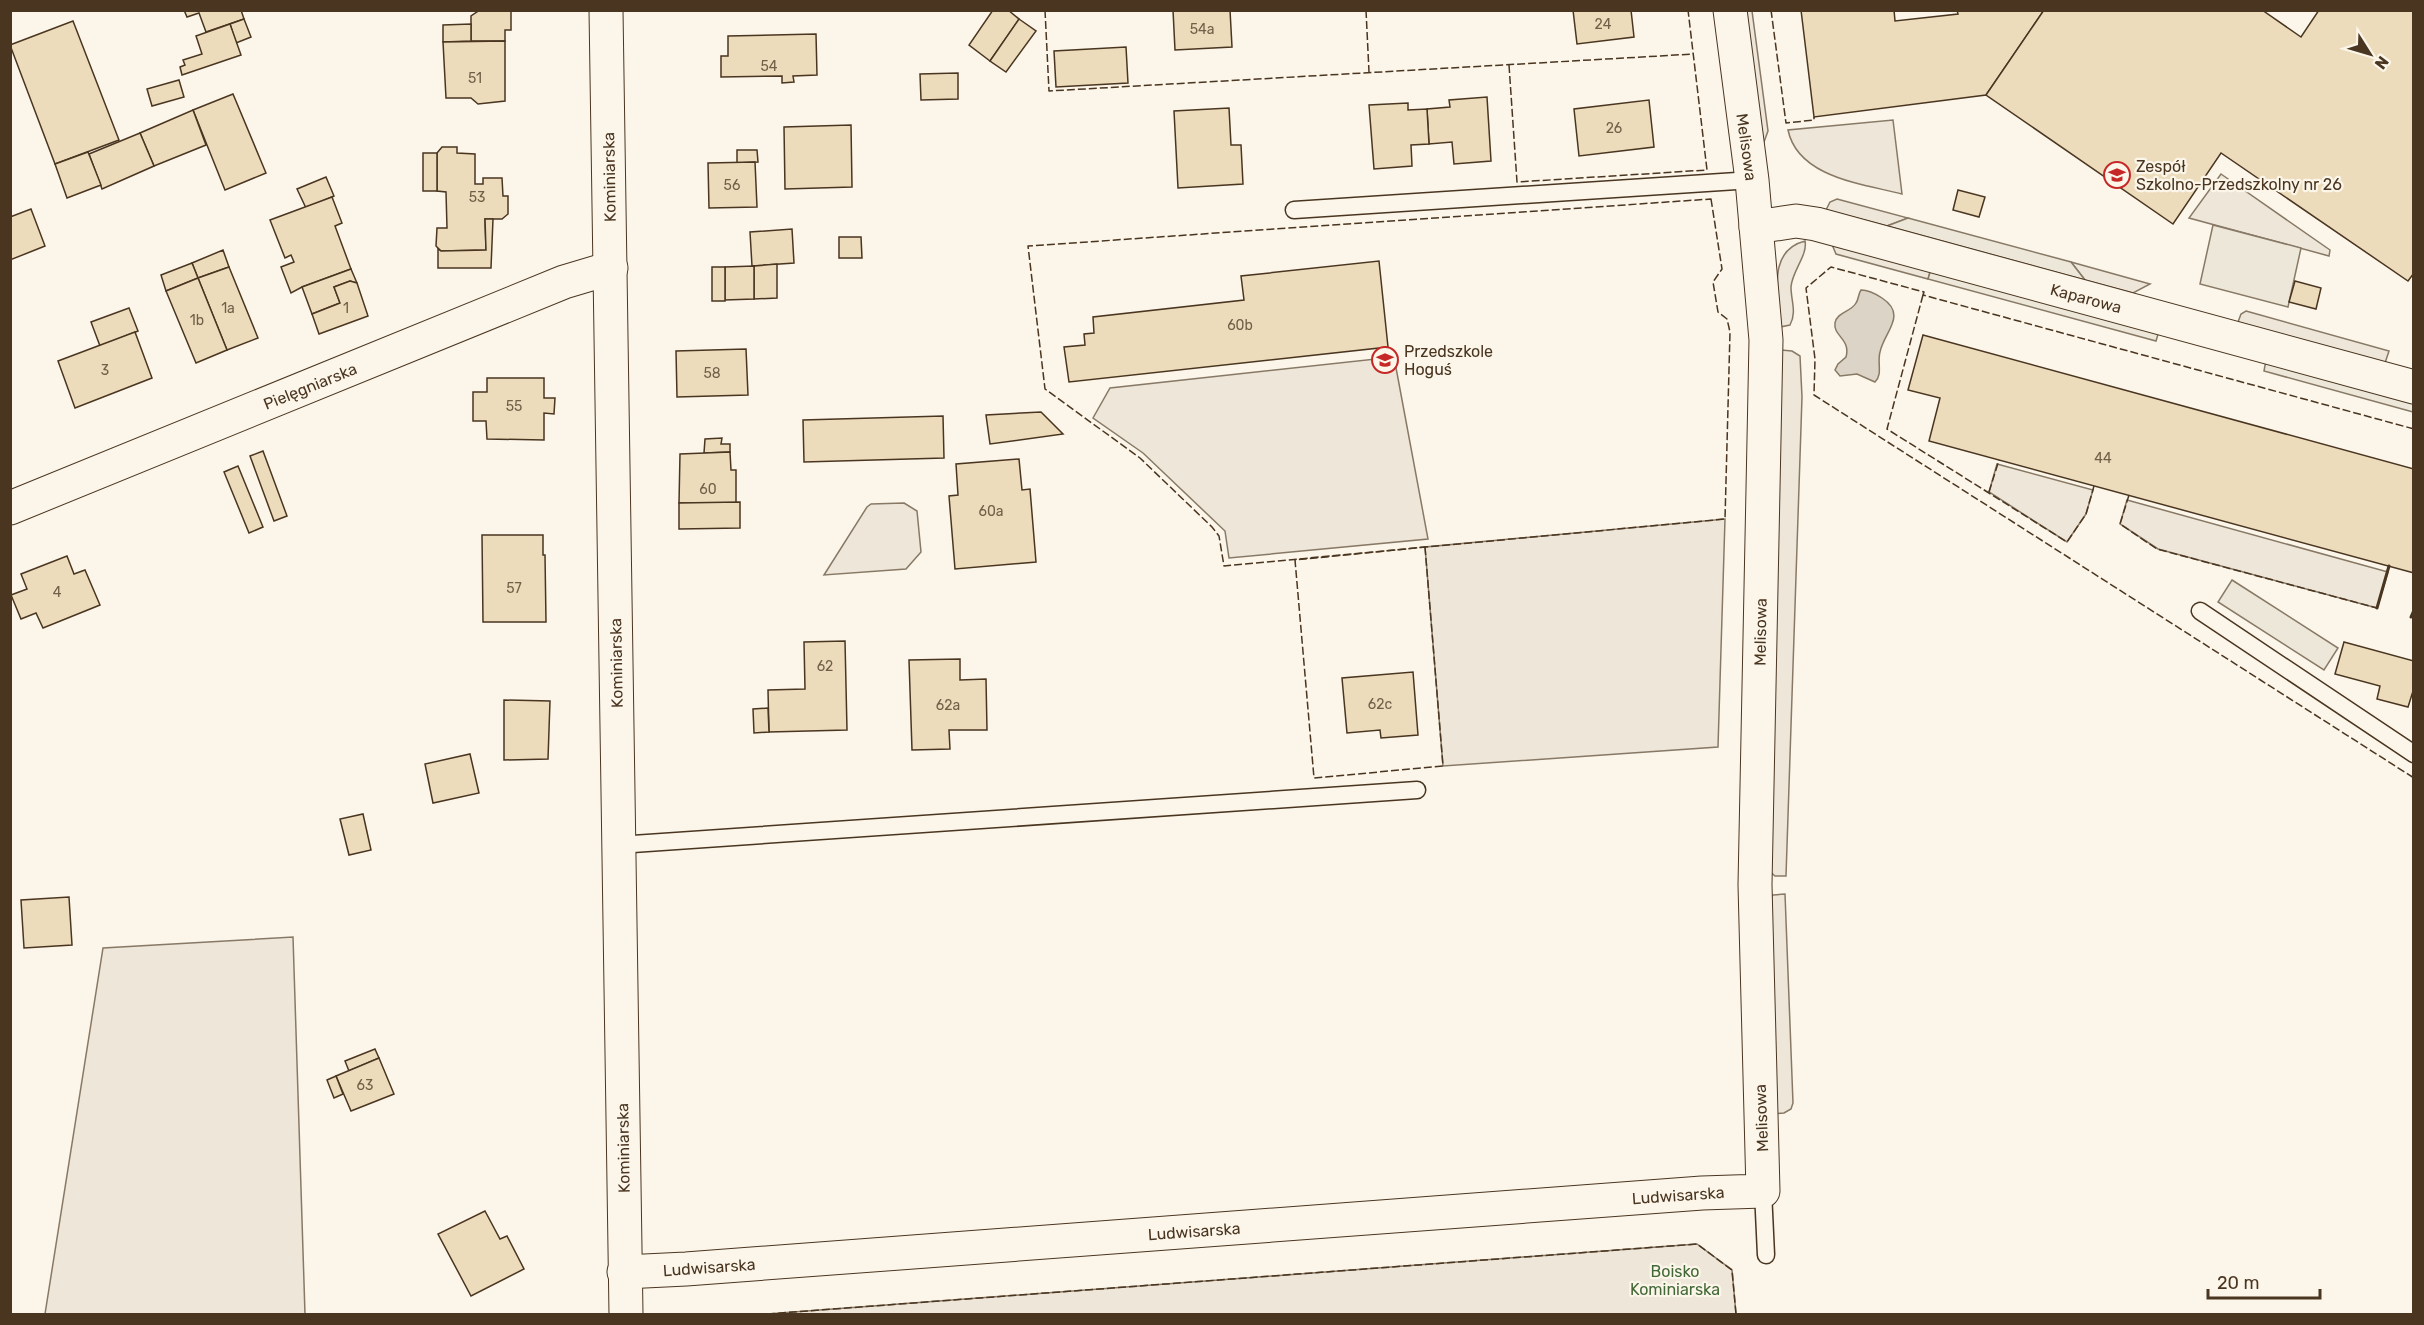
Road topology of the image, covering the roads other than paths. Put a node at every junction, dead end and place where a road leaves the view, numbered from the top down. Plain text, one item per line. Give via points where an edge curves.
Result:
1 (606, 10) edge
2 (1730, 10) edge
3 (1752, 180) junction
4 (1294, 210) dead end
5 (1756, 227) junction
6 (611, 267) junction
7 (2414, 387) edge
8 (10, 508) edge
9 (2200, 612) dead end
10 (2414, 754) edge
11 (1417, 790) dead end
12 (618, 845) junction
13 (1763, 1191) junction
14 (1766, 1256) dead end
15 (624, 1272) junction
16 (626, 1314) edge

1 - 6 street, Kominiarska
2 - 3 street, Melisowa
3 - 4 lane
3 - 5 street, Melisowa
5 - 7 street, Kaparowa via 1796,221 1816,225
5 - 13 street, Melisowa via 1766,340 1755,885
6 - 8 street, Pielęgniarska via 564,282
6 - 12 street, Kominiarska
9 - 10 lane
11 - 12 lane
12 - 15 street, Kominiarska
13 - 14 lane, Melisowa
13 - 15 street, Ludwisarska
15 - 16 street, Kominiarska

